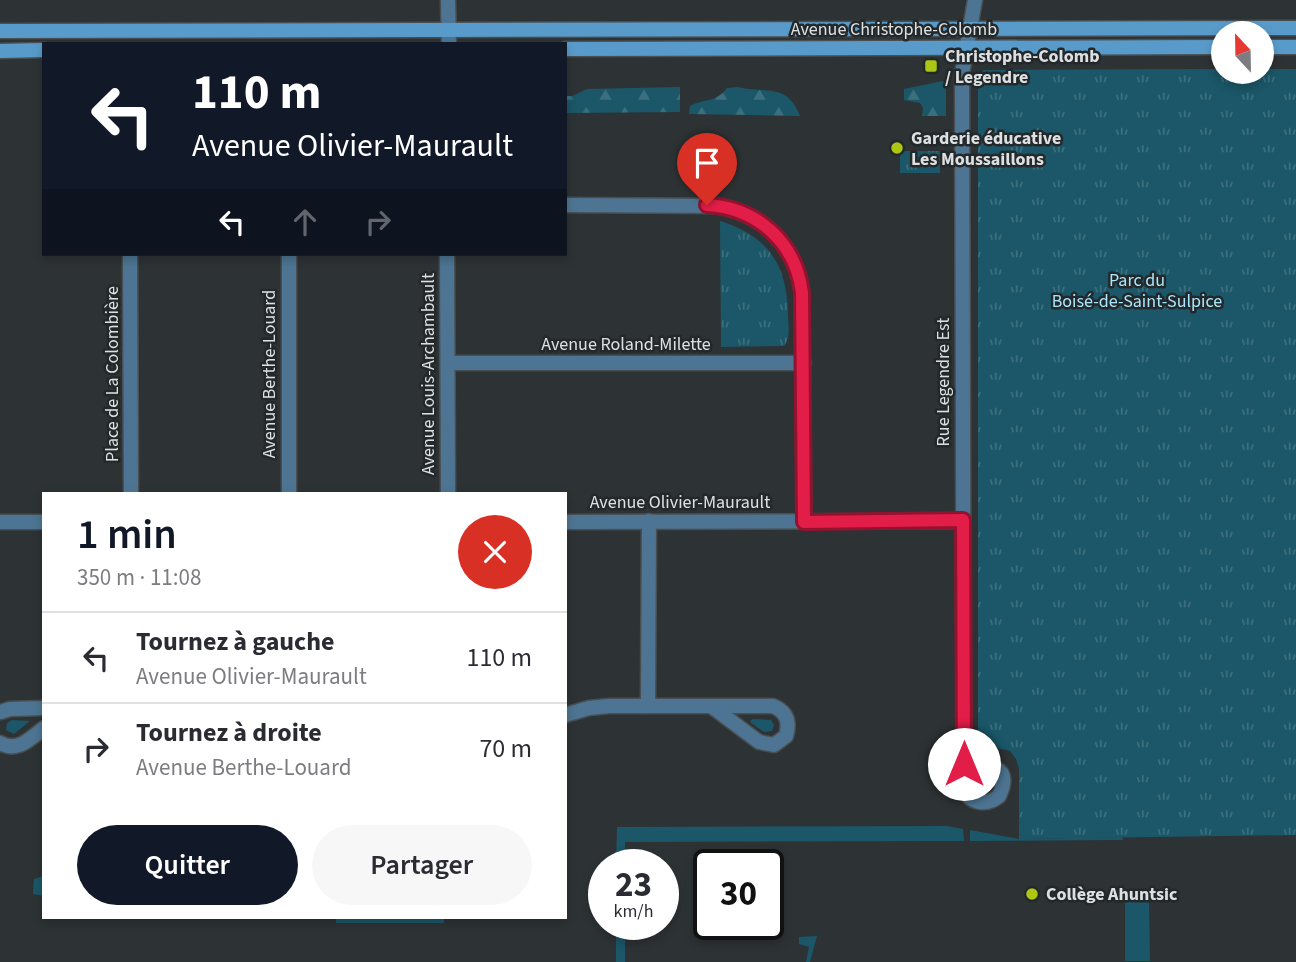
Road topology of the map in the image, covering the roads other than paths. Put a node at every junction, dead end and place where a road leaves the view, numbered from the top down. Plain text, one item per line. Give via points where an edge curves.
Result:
1 (448, 0) edge
2 (975, 0) edge
3 (1296, 28) edge
4 (970, 29) junction
5 (0, 31) edge
6 (449, 37) edge
7 (1211, 47) edge
8 (1274, 47) edge
9 (1296, 47) edge
10 (965, 48) junction
11 (567, 49) edge
12 (42, 50) edge
13 (0, 51) edge
14 (567, 205) edge
15 (130, 256) edge
16 (289, 256) edge
17 (447, 256) edge
18 (448, 363) junction
19 (804, 363) junction
20 (131, 492) edge
21 (289, 492) edge
22 (448, 492) edge
23 (963, 520) junction
24 (649, 521) junction
25 (0, 522) edge
26 (42, 522) edge
27 (567, 522) edge
28 (804, 522) junction
29 (648, 706) junction
30 (711, 706) junction
31 (42, 708) edge
32 (0, 712) edge
33 (567, 715) edge
34 (42, 729) edge
35 (0, 743) edge
36 (964, 764) dead end

1 - 6 street
2 - 4 street, Rue Legendre Est
3 - 4 main road, Avenue Christophe-Colomb
4 - 6 main road, Avenue Christophe-Colomb
4 - 10 street, Rue Legendre Est
5 - 6 main road, Avenue Christophe-Colomb
7 - 10 main road, Avenue Christophe-Colomb
8 - 9 main road
10 - 11 main road, Avenue Christophe-Colomb
10 - 23 street, Rue Legendre Est
12 - 13 main road
14 - 19 street via 719,206 763,223 786,247 798,270
15 - 20 street, Place de La Colombière
16 - 21 street, Avenue Berthe-Louard
17 - 18 street, Avenue Louis-Archambault
18 - 19 street, Avenue Roland-Milette
18 - 22 street, Avenue Louis-Archambault
19 - 28 street
23 - 28 street, Avenue Olivier-Maurault
23 - 36 street, Rue Legendre Est
24 - 27 street, Avenue Olivier-Maurault
24 - 28 street, Avenue Olivier-Maurault
24 - 29 street
25 - 26 street
29 - 30 street
29 - 33 street via 598,707
30 - 30 street via 767,745 778,743 787,732 787,718 777,707
31 - 32 street
34 - 35 street via 17,747

